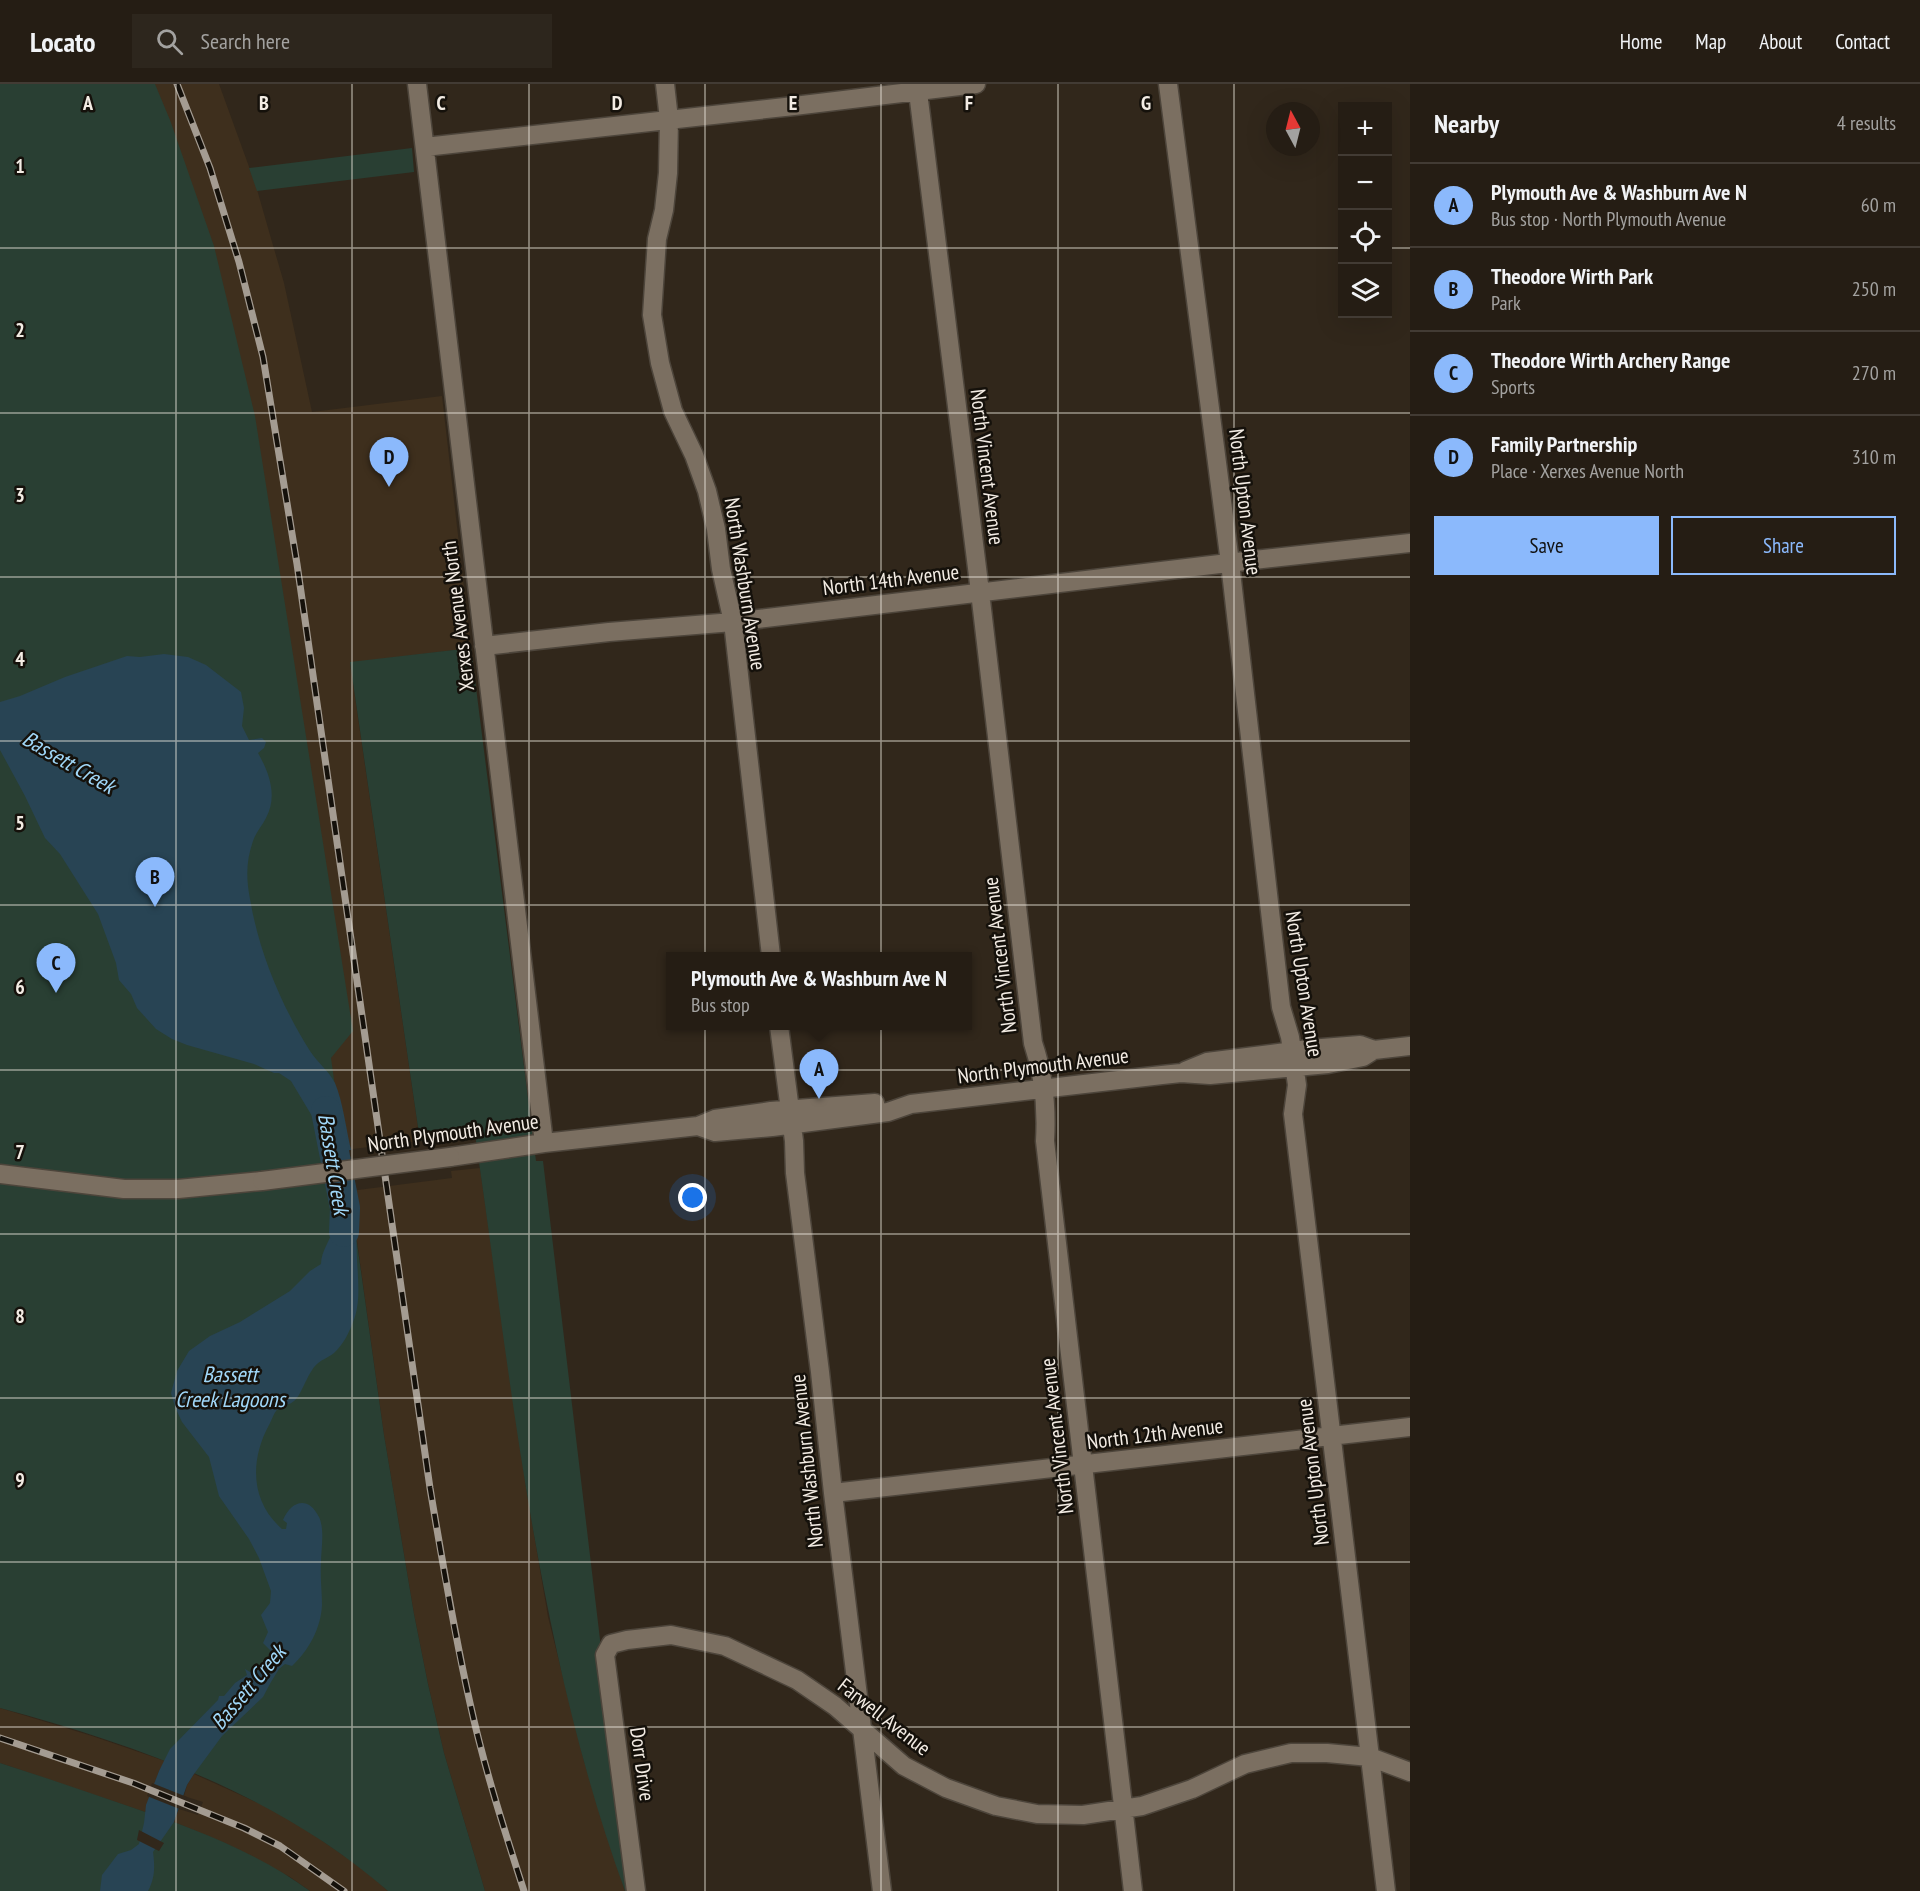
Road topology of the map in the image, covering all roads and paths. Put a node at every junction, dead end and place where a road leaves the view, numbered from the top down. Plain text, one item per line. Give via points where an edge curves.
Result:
1 (417, 84) edge
2 (665, 84) edge
3 (976, 84) edge
4 (1168, 84) edge
5 (917, 87) edge
6 (669, 119) junction
7 (425, 147) junction
8 (1410, 543) edge
9 (1230, 563) junction
10 (980, 592) junction
11 (732, 622) junction
12 (484, 646) junction
13 (770, 952) edge
14 (780, 1030) edge
15 (1410, 1046) edge
16 (1293, 1059) junction
17 (1043, 1089) junction
18 (792, 1117) junction
19 (544, 1143) junction
20 (0, 1173) edge
21 (1410, 1427) edge
22 (1332, 1436) junction
23 (1083, 1465) junction
24 (833, 1493) junction
25 (611, 1644) joint
26 (861, 1729) junction
27 (1370, 1757) junction
28 (1410, 1772) edge
29 (1124, 1809) junction
30 (636, 1891) edge
31 (882, 1891) edge
32 (1133, 1891) edge
33 (1386, 1891) edge

1 - 7 street, Xerxes Avenue North
2 - 6 street, North Washburn Avenue
3 - 5 street
4 - 9 street, North Upton Avenue
5 - 6 street via 794,106
5 - 10 street, North Vincent Avenue
6 - 7 street
6 - 11 street, North Washburn Avenue via 668,173 657,238 652,315 673,411 707,491
7 - 12 street, Xerxes Avenue North
8 - 9 street, North 14th Avenue
9 - 10 street, North 14th Avenue
9 - 16 street, North Upton Avenue via 1281,1006
10 - 11 street, North 14th Avenue
10 - 17 street, North Vincent Avenue via 1033,1043 1041,1065
11 - 12 street, North 14th Avenue
11 - 13 street, North Washburn Avenue
12 - 19 street, Xerxes Avenue North
14 - 18 street, North Washburn Avenue
15 - 16 street, North Plymouth Avenue via 1374,1050 1360,1045
16 - 17 street, North Plymouth Avenue via 1210,1075 1181,1073
16 - 22 street, North Upton Avenue via 1297,1085 1293,1114
17 - 18 street, North Plymouth Avenue via 911,1104 888,1112
17 - 23 street, North Vincent Avenue via 1045,1141
18 - 19 street, North Plymouth Avenue via 715,1119 698,1126
18 - 24 street, North Washburn Avenue via 795,1173
19 - 20 street, North Plymouth Avenue, bridge via 178,1190 124,1189
21 - 22 street, North 12th Avenue
22 - 23 street, North 12th Avenue
22 - 27 street, North Upton Avenue
23 - 24 street, North 12th Avenue
23 - 29 street, North Vincent Avenue
24 - 26 street, North Washburn Avenue
25 - 26 street, Farwell Avenue via 671,1635 725,1646 797,1680
25 - 30 street, Dorr Drive via 605,1655
26 - 29 street, Farwell Avenue via 904,1766 946,1788 996,1806 1037,1814 1083,1815
26 - 31 street, North Washburn Avenue
27 - 28 street, Farwell Avenue
27 - 29 street, Farwell Avenue via 1291,1753 1258,1759 1192,1789
27 - 33 street, North Upton Avenue
29 - 32 street, North Vincent Avenue

